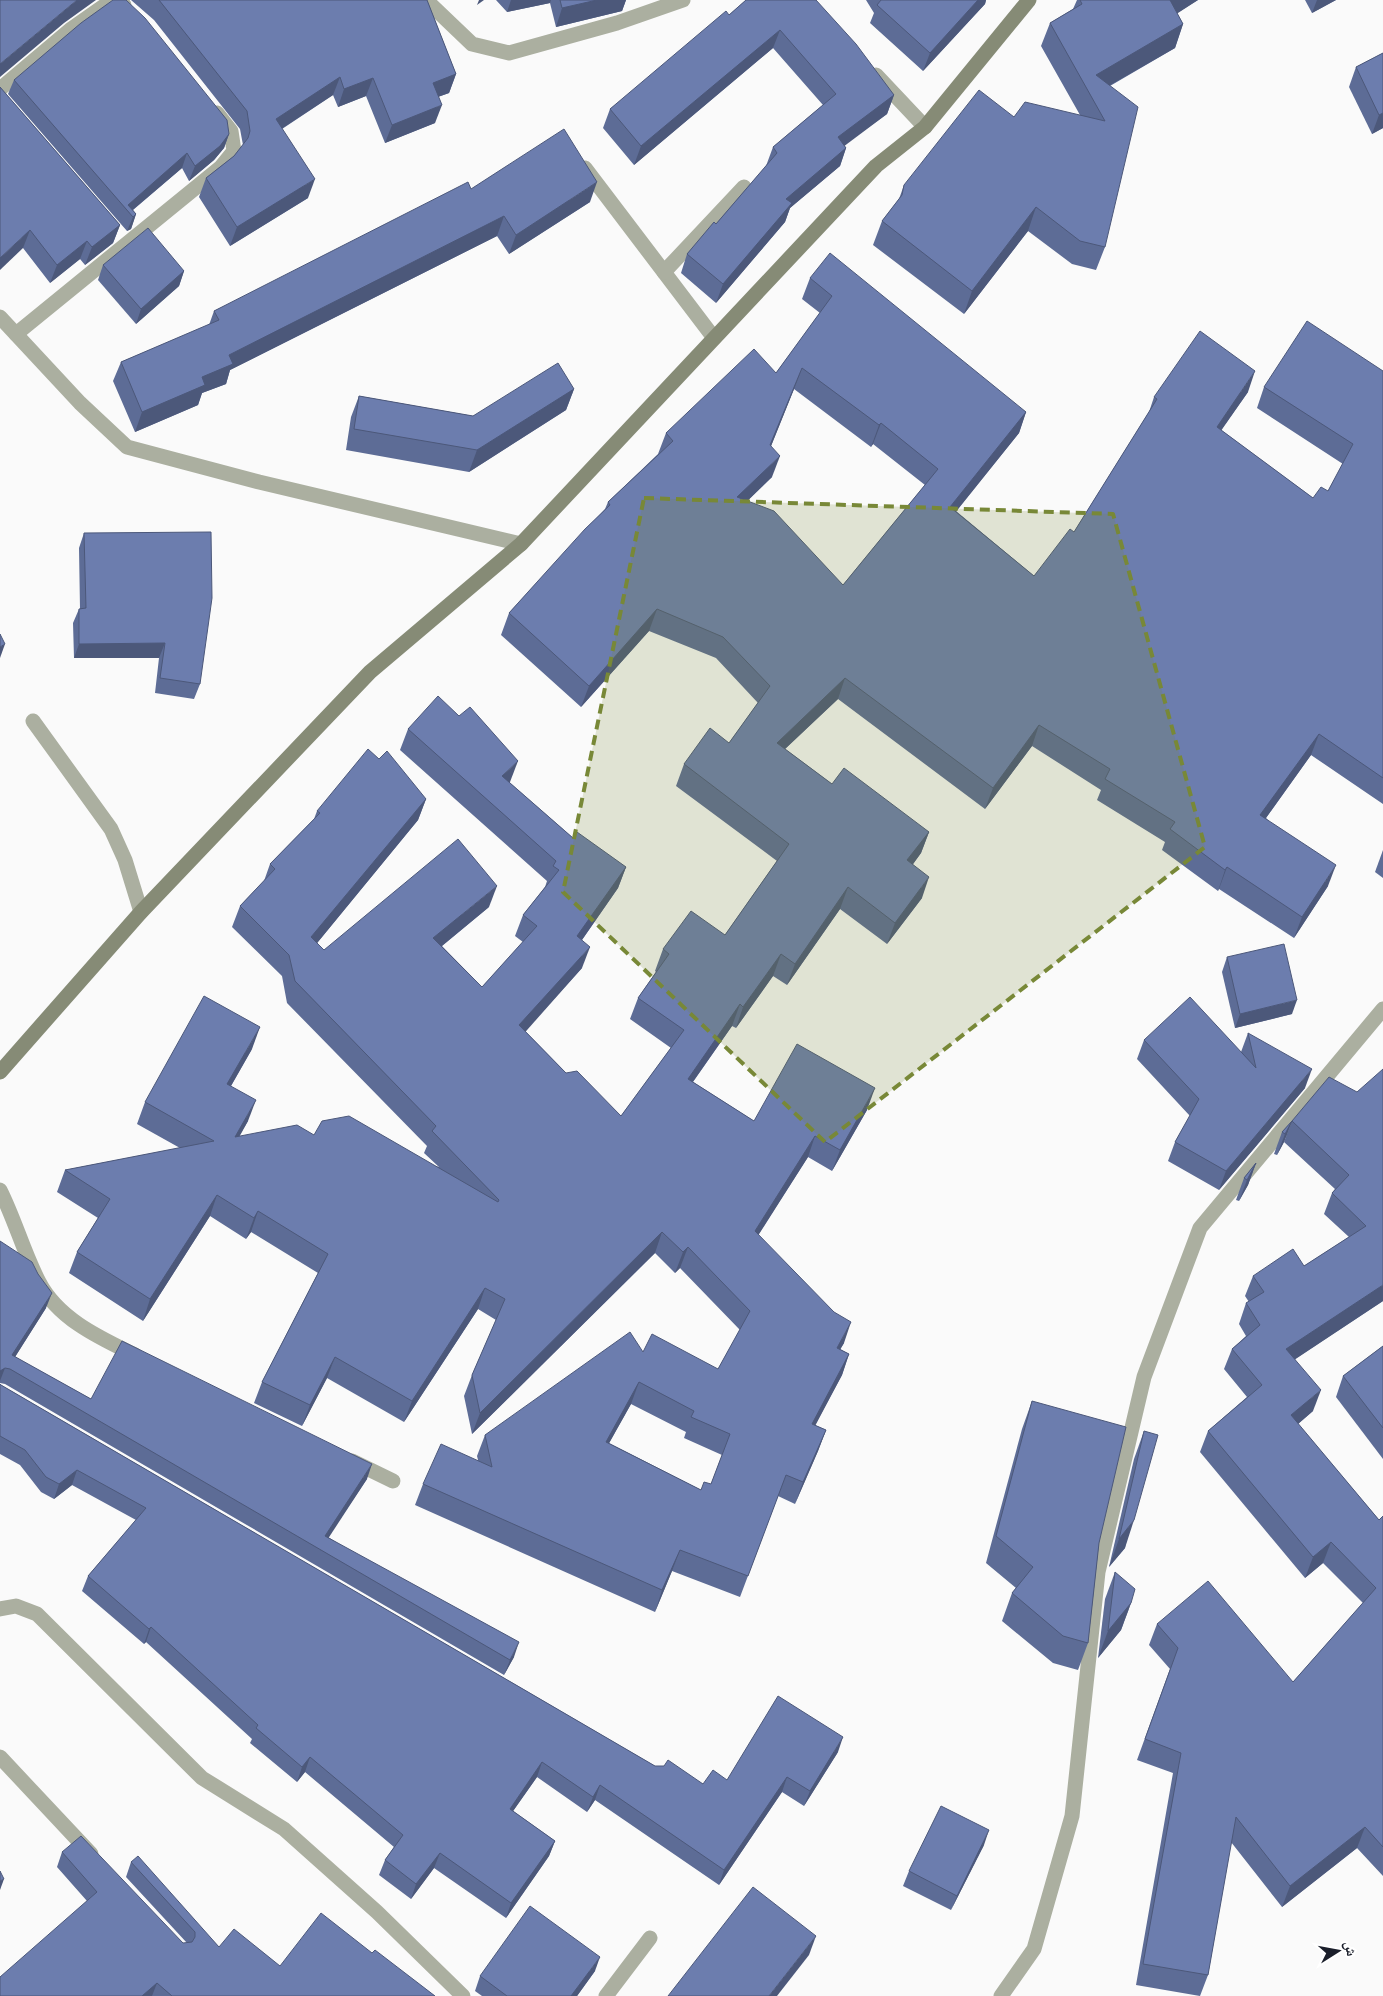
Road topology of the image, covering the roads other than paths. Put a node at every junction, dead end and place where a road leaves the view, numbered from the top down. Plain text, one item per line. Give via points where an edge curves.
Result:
1 (426, 0) edge
2 (683, 0) edge
3 (1029, 0) edge
4 (135, 14) edge
5 (865, 63) edge
6 (0, 89) edge
7 (207, 101) edge
8 (925, 126) junction
9 (580, 161) edge
10 (744, 187) dead end
11 (113, 230) edge
12 (126, 244) junction
13 (664, 272) junction
14 (0, 317) edge
15 (16, 334) junction
16 (714, 338) junction
17 (521, 544) junction
18 (33, 721) dead end
19 (141, 912) junction
20 (1383, 1009) edge
21 (0, 1072) edge
22 (0, 1190) edge
23 (145, 1360) edge
24 (340, 1455) edge
25 (393, 1480) dead end
26 (0, 1609) edge
27 (0, 1757) edge
28 (101, 1864) edge
29 (650, 1938) dead end
30 (463, 1996) edge
31 (606, 1996) edge
32 (1001, 1996) edge

1 - 2 street via 472,44 509,53 617,23
3 - 8 main road
4 - 6 street via 122,3 104,6
5 - 8 street
7 - 12 street via 231,131 234,150 220,167
8 - 16 main road via 876,166
9 - 13 street
10 - 13 street
11 - 12 street
12 - 15 street
13 - 16 street
14 - 15 street
15 - 17 street via 80,403 127,447
16 - 17 main road
17 - 19 main road via 370,672
18 - 19 street via 115,836
19 - 21 main road
20 - 32 street via 1200,1228 1144,1376 1098,1572 1072,1816 1034,1949
22 - 23 street via 40,1284 56,1306 92,1334
24 - 25 street
26 - 30 street via 16,1606 37,1614 202,1778 284,1829 377,1912
27 - 28 street
29 - 31 street

